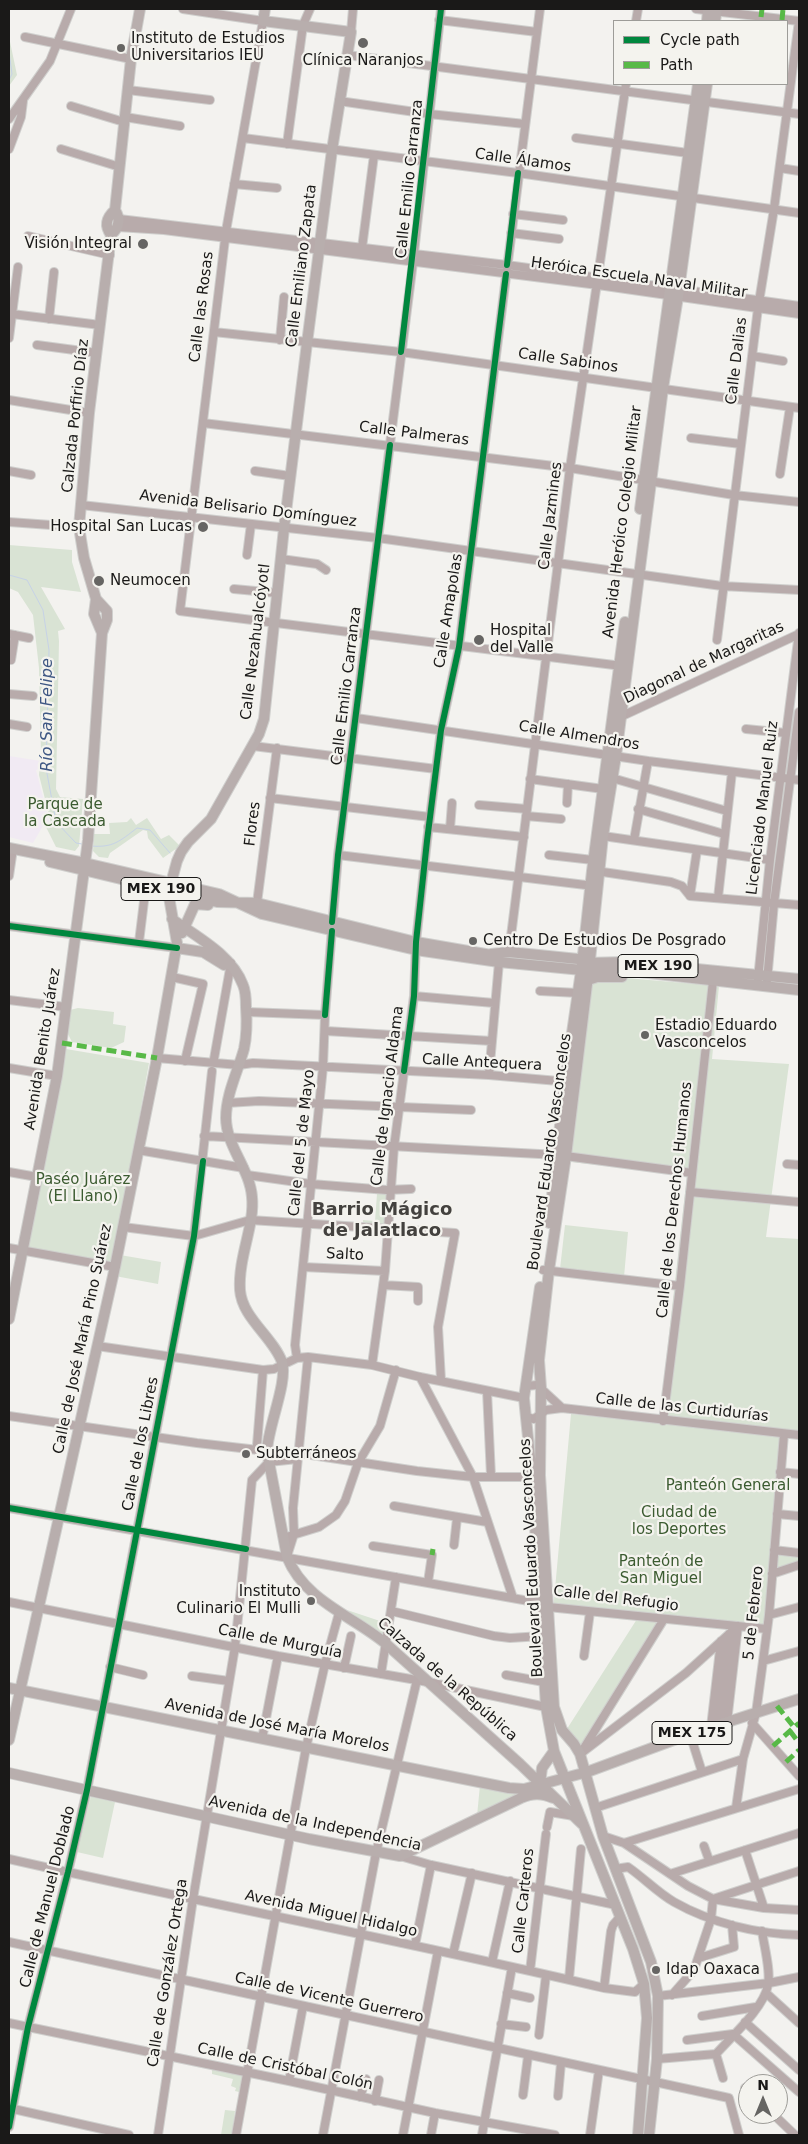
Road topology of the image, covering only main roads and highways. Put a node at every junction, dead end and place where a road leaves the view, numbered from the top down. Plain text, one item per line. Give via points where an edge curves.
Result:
1 (140, 9) edge
2 (265, 9) edge
3 (350, 32) joint
4 (698, 85) edge
5 (707, 85) edge
6 (700, 101) junction
7 (686, 197) junction
8 (284, 528) joint
9 (623, 666) junction
10 (612, 755) junction
11 (87, 845) junction
12 (10, 846) edge
13 (84, 867) junction
14 (595, 868) junction
15 (170, 887) junction
16 (257, 908) junction
17 (172, 919) junction
18 (184, 928) junction
19 (177, 945) junction
20 (416, 946) junction
21 (489, 954) junction
22 (471, 959) junction
23 (586, 964) junction
24 (233, 970) junction
25 (726, 973) junction
26 (698, 979) junction
27 (799, 979) edge
28 (581, 986) junction
29 (799, 990) edge
30 (570, 1082) junction
31 (546, 1270) junction
32 (9, 1318) edge
33 (544, 1605) junction
34 (9, 1688) edge
35 (20, 1690) junction
36 (799, 1699) edge
37 (9, 1740) edge
38 (554, 1750) junction
39 (520, 1764) junction
40 (542, 1768) junction
41 (587, 1772) junction
42 (9, 1773) edge
43 (564, 1777) junction
44 (540, 1784) junction
45 (509, 1788) junction
46 (558, 1800) junction
47 (593, 1803) junction
48 (507, 1804) junction
49 (575, 1811) junction
50 (651, 1962) junction
51 (639, 1966) junction
52 (638, 2135) edge
53 (649, 2135) edge

1 - 11 main road, Calzada Porfirio Díaz via 131,59 115,222 89,413 79,527 96,598 107,611 102,633
2 - 3 main road, Calle las Rosas via 263,21
3 - 8 main road, Calle Emiliano Zapata
4 - 6 main road, Avenida Heróico Colegio Militar
5 - 6 main road, Avenida Heróico Colegio Militar
6 - 7 main road, Avenida Heróico Colegio Militar
6 - 7 main road, Avenida Heróico Colegio Militar via 688,153
7 - 9 main road, Avenida Heróico Colegio Militar
8 - 15 main road, Calle Nezahualcóyotl via 264,719 253,746 211,819 181,852
9 - 10 main road, Avenida Heróico Colegio Militar
9 - 10 main road, Avenida Heróico Colegio Militar via 620,718
10 - 14 main road, Avenida Heróico Colegio Militar via 603,789
10 - 14 main road, Avenida Heróico Colegio Militar via 612,778
11 - 12 main road via 78,855
11 - 13 main road, Calzada Porfirio Díaz
12 - 13 main road, MEX 190
13 - 15 main road, MEX 190
13 - 15 main road, MEX 190 via 146,885
13 - 32 main road, Avenida Benito Juárez via 57,1076
14 - 23 main road, Avenida Heróico Colegio Militar
15 - 16 main road, MEX 190 via 219,894
15 - 17 main road, Calle de José María Pino Suárez
16 - 18 main road via 199,903 193,907
16 - 20 main road, MEX 190
17 - 18 main road
17 - 19 main road, Calle de José María Pino Suárez
18 - 19 main road
18 - 24 main road
19 - 24 main road via 203,952
19 - 35 main road, Calle de José María Pino Suárez via 115,1267
20 - 21 main road, MEX 190
20 - 22 main road, MEX 190
21 - 22 main road
21 - 23 main road, MEX 190
21 - 23 main road via 509,952
22 - 23 main road, MEX 190
23 - 25 main road, MEX 190 via 625,962
23 - 26 main road, MEX 190
23 - 28 main road, Boulevard Eduardo Vasconcelos
24 - 39 main road, Calzada de la República via 245,992 247,1012 244,1046 227,1103 226,1119 230,1138 246,1171 252,1197 240,1263 240,1293 282,1363 283,1378 267,1436 267,1451 287,1558 292,1571 306,1588 386,1643
25 - 26 main road
25 - 27 main road, MEX 190
26 - 28 main road via 683,983 610,976
26 - 29 main road, MEX 190
28 - 30 main road, Boulevard Eduardo Vasconcelos
28 - 30 main road, Boulevard Eduardo Vasconcelos
30 - 31 main road, Boulevard Eduardo Vasconcelos
31 - 33 main road, Boulevard Eduardo Vasconcelos via 539,1360
31 - 33 main road, Boulevard Eduardo Vasconcelos via 524,1398
33 - 38 main road, Boulevard Eduardo Vasconcelos via 544,1682
33 - 41 main road, Boulevard Eduardo Vasconcelos via 554,1707 562,1730 580,1754
34 - 35 main road, Avenida de José María Morelos
35 - 37 main road, Calle de José María Pino Suárez
35 - 45 main road, Avenida de José María Morelos
36 - 41 main road, MEX 175
38 - 40 main road
38 - 43 main road, Boulevard Eduardo Vasconcelos
39 - 40 main road via 532,1771
39 - 44 main road, Calzada de la República
40 - 44 main road
41 - 43 main road, Avenida de José María Morelos
41 - 47 main road, Boulevard Eduardo Vasconcelos
42 - 48 main road, Avenida de la Independencia via 400,1856
43 - 44 main road, Avenida de José María Morelos
43 - 49 main road, Boulevard Eduardo Vasconcelos
44 - 45 main road, Avenida de José María Morelos via 524,1789
44 - 46 main road, Calzada de la República
45 - 48 main road via 511,1798
46 - 48 main road via 532,1794
46 - 49 main road, Calzada de la República
47 - 49 main road
47 - 50 main road, Boulevard Eduardo Vasconcelos
49 - 51 main road, Calzada de la República via 585,1826
50 - 51 main road
50 - 53 main road, Boulevard Eduardo Vasconcelos via 658,1996 657,2058
51 - 52 main road via 648,2018

